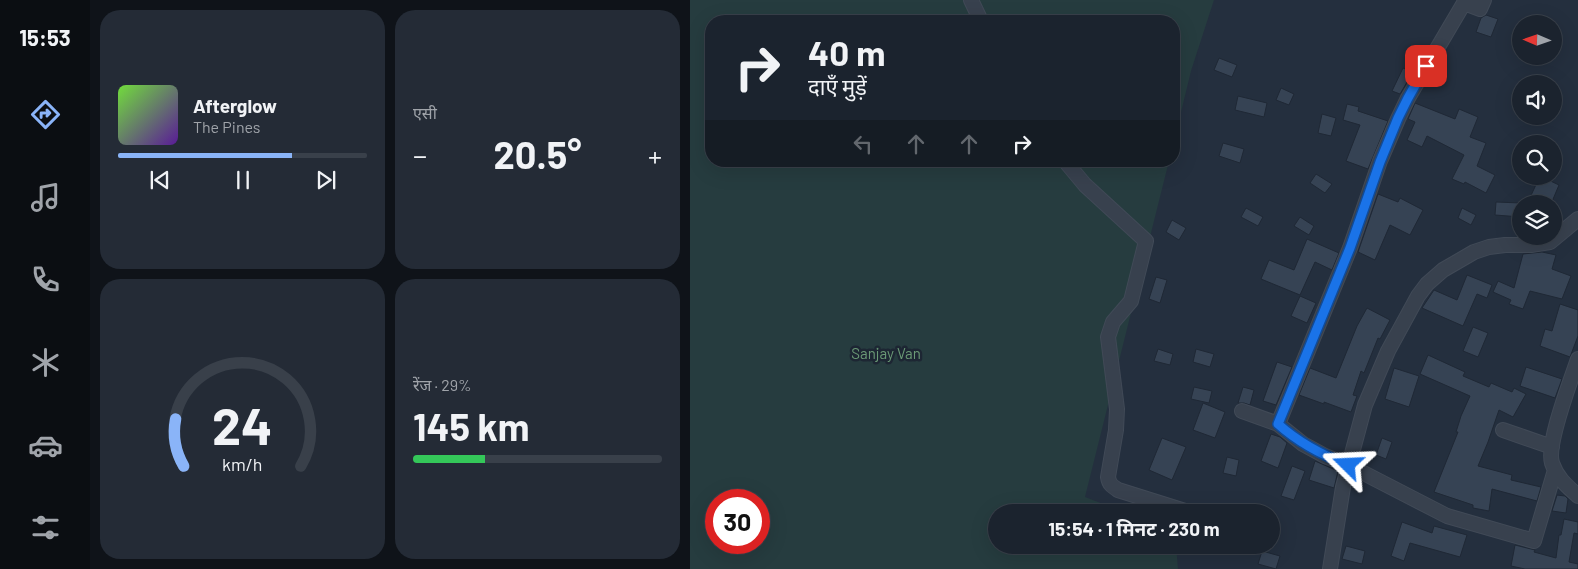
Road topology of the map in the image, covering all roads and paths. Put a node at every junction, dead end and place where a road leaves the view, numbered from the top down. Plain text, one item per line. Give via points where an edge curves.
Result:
1 (971, 0) edge
2 (1484, 0) edge
3 (979, 15) edge
4 (1070, 167) edge
5 (1578, 219) edge
6 (1578, 359) edge
7 (1242, 412) dead end
8 (1278, 424) junction
9 (1503, 430) dead end
10 (1552, 447) junction
11 (1348, 465) junction
12 (1555, 470) junction
13 (1578, 496) edge
14 (1163, 504) edge
15 (1330, 569) edge

1 - 3 street
2 - 8 street via 1480,9 1464,3 1408,98
4 - 14 street via 1146,241 1130,301 1113,322 1108,337 1117,409 1108,477 1118,490
5 - 11 street via 1550,242 1489,247 1474,252 1443,270 1427,284 1411,307 1370,390
6 - 10 street
7 - 8 street
8 - 11 street via 1303,444
9 - 10 street
10 - 12 street
11 - 12 street via 1447,516 1534,541
11 - 15 street
12 - 13 street via 1560,480

